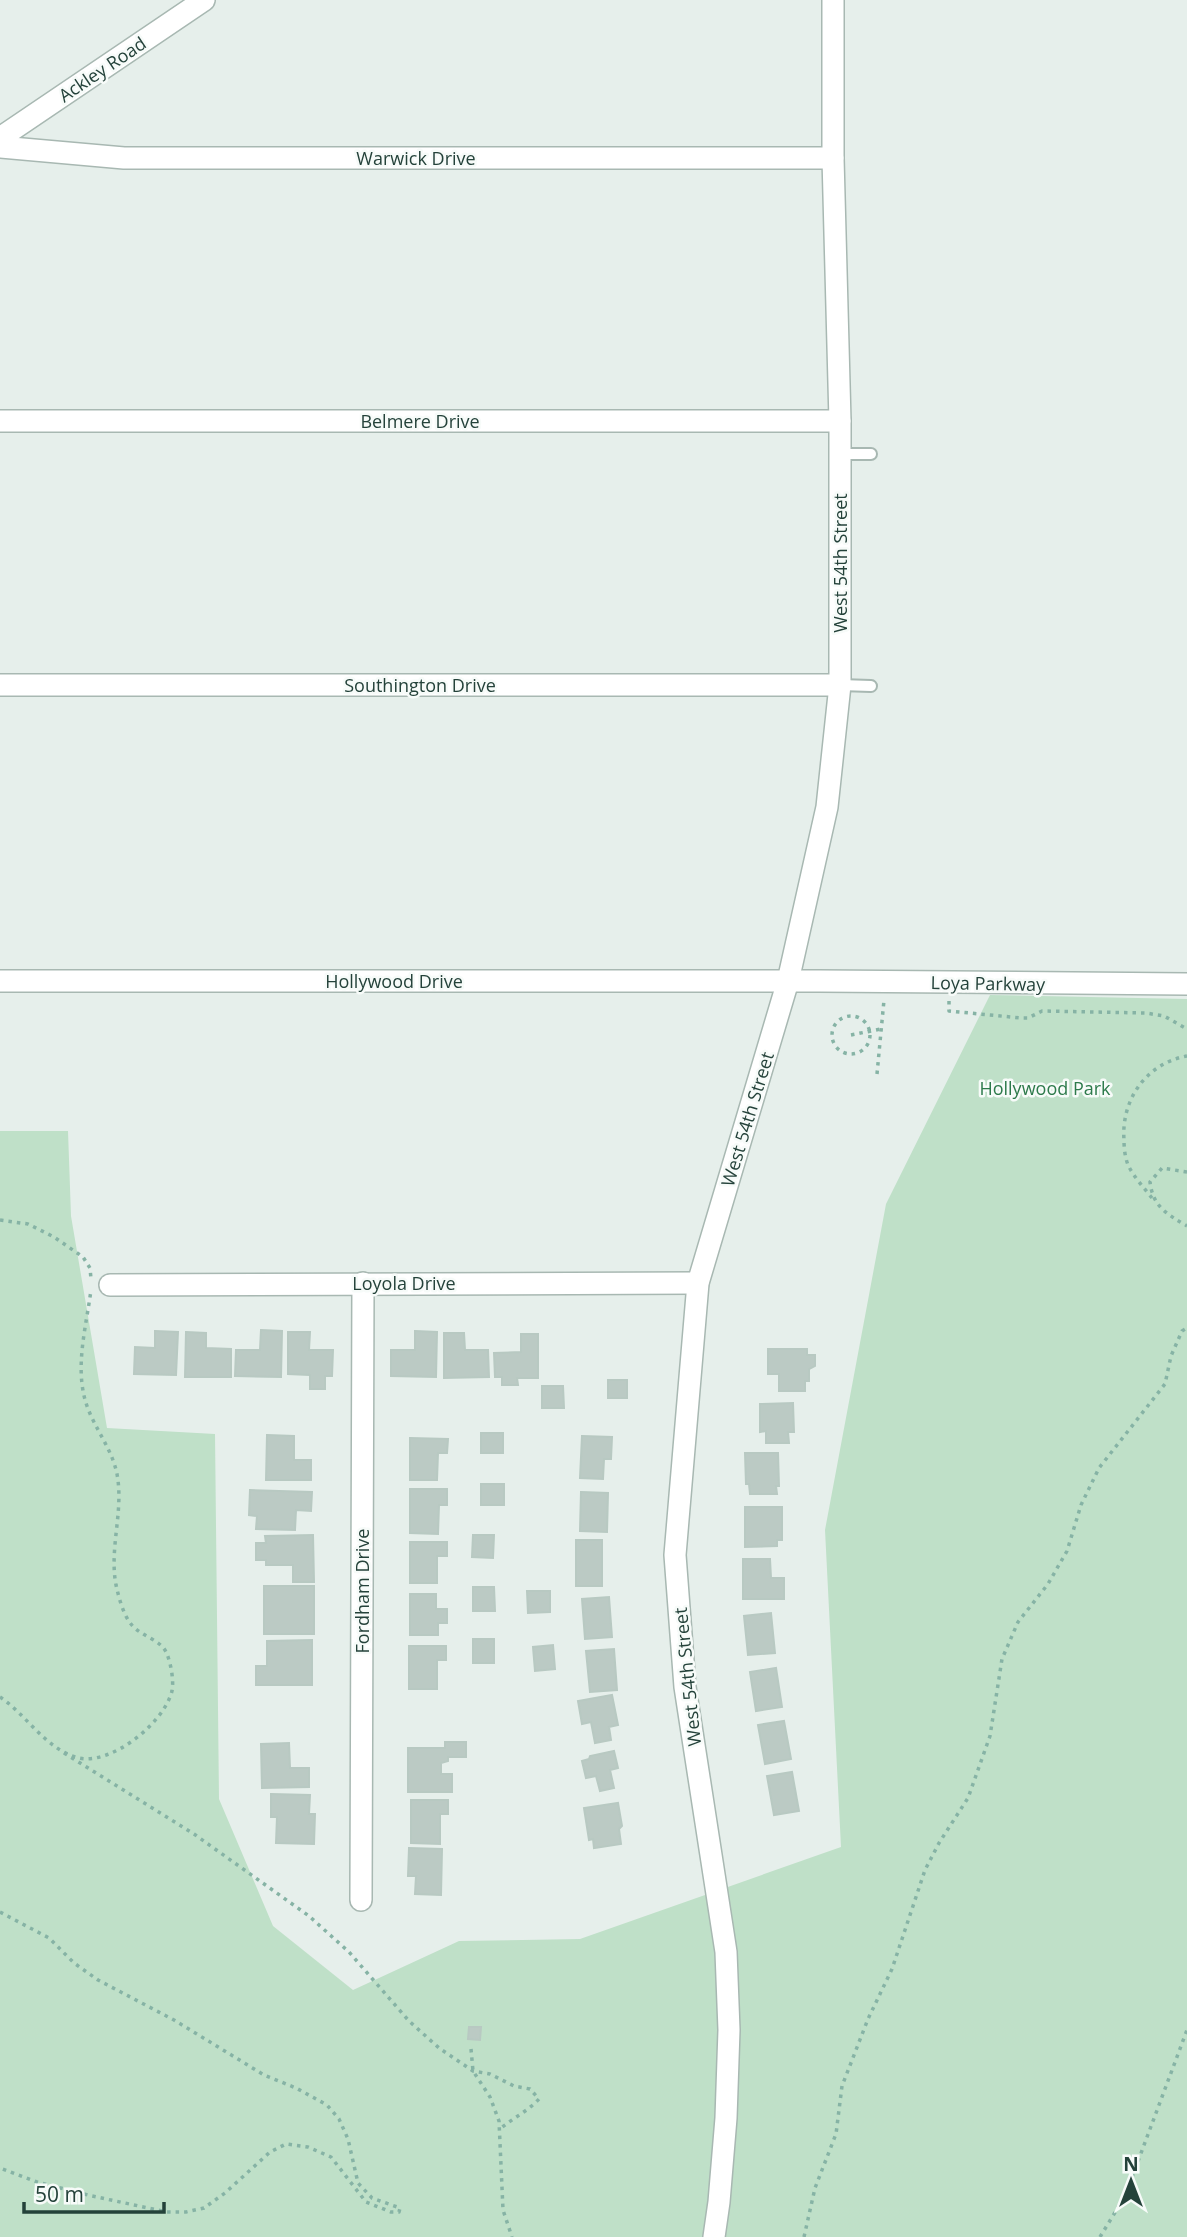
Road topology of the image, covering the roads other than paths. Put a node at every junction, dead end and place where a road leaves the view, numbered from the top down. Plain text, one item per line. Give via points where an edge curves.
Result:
1 (204, 0) edge
2 (833, 0) edge
3 (0, 138) edge
4 (0, 146) edge
5 (833, 158) junction
6 (0, 422) edge
7 (840, 422) junction
8 (840, 454) junction
9 (871, 454) dead end
10 (0, 685) edge
11 (840, 685) junction
12 (871, 686) dead end
13 (0, 981) edge
14 (788, 981) junction
15 (1187, 984) edge
16 (363, 1283) junction
17 (698, 1283) junction
18 (110, 1285) dead end
19 (361, 1900) dead end
20 (714, 2237) edge

1 - 3 street, Ackley Road
2 - 5 street, West 54th Street
4 - 5 street, Warwick Drive via 124,158
5 - 7 street, West 54th Street
6 - 7 street, Belmere Drive
7 - 8 street, West 54th Street
8 - 9 lane
8 - 11 street, West 54th Street
10 - 11 street, Southington Drive
11 - 12 lane
11 - 14 street, West 54th Street via 827,807
13 - 14 street, Hollywood Drive
14 - 15 street, Loya Parkway
14 - 17 street, West 54th Street
16 - 17 street, Loyola Drive
16 - 18 street, Loyola Drive
16 - 19 street, Fordham Drive
17 - 20 street, West 54th Street via 675,1555 685,1687 726,1952 726,2118

